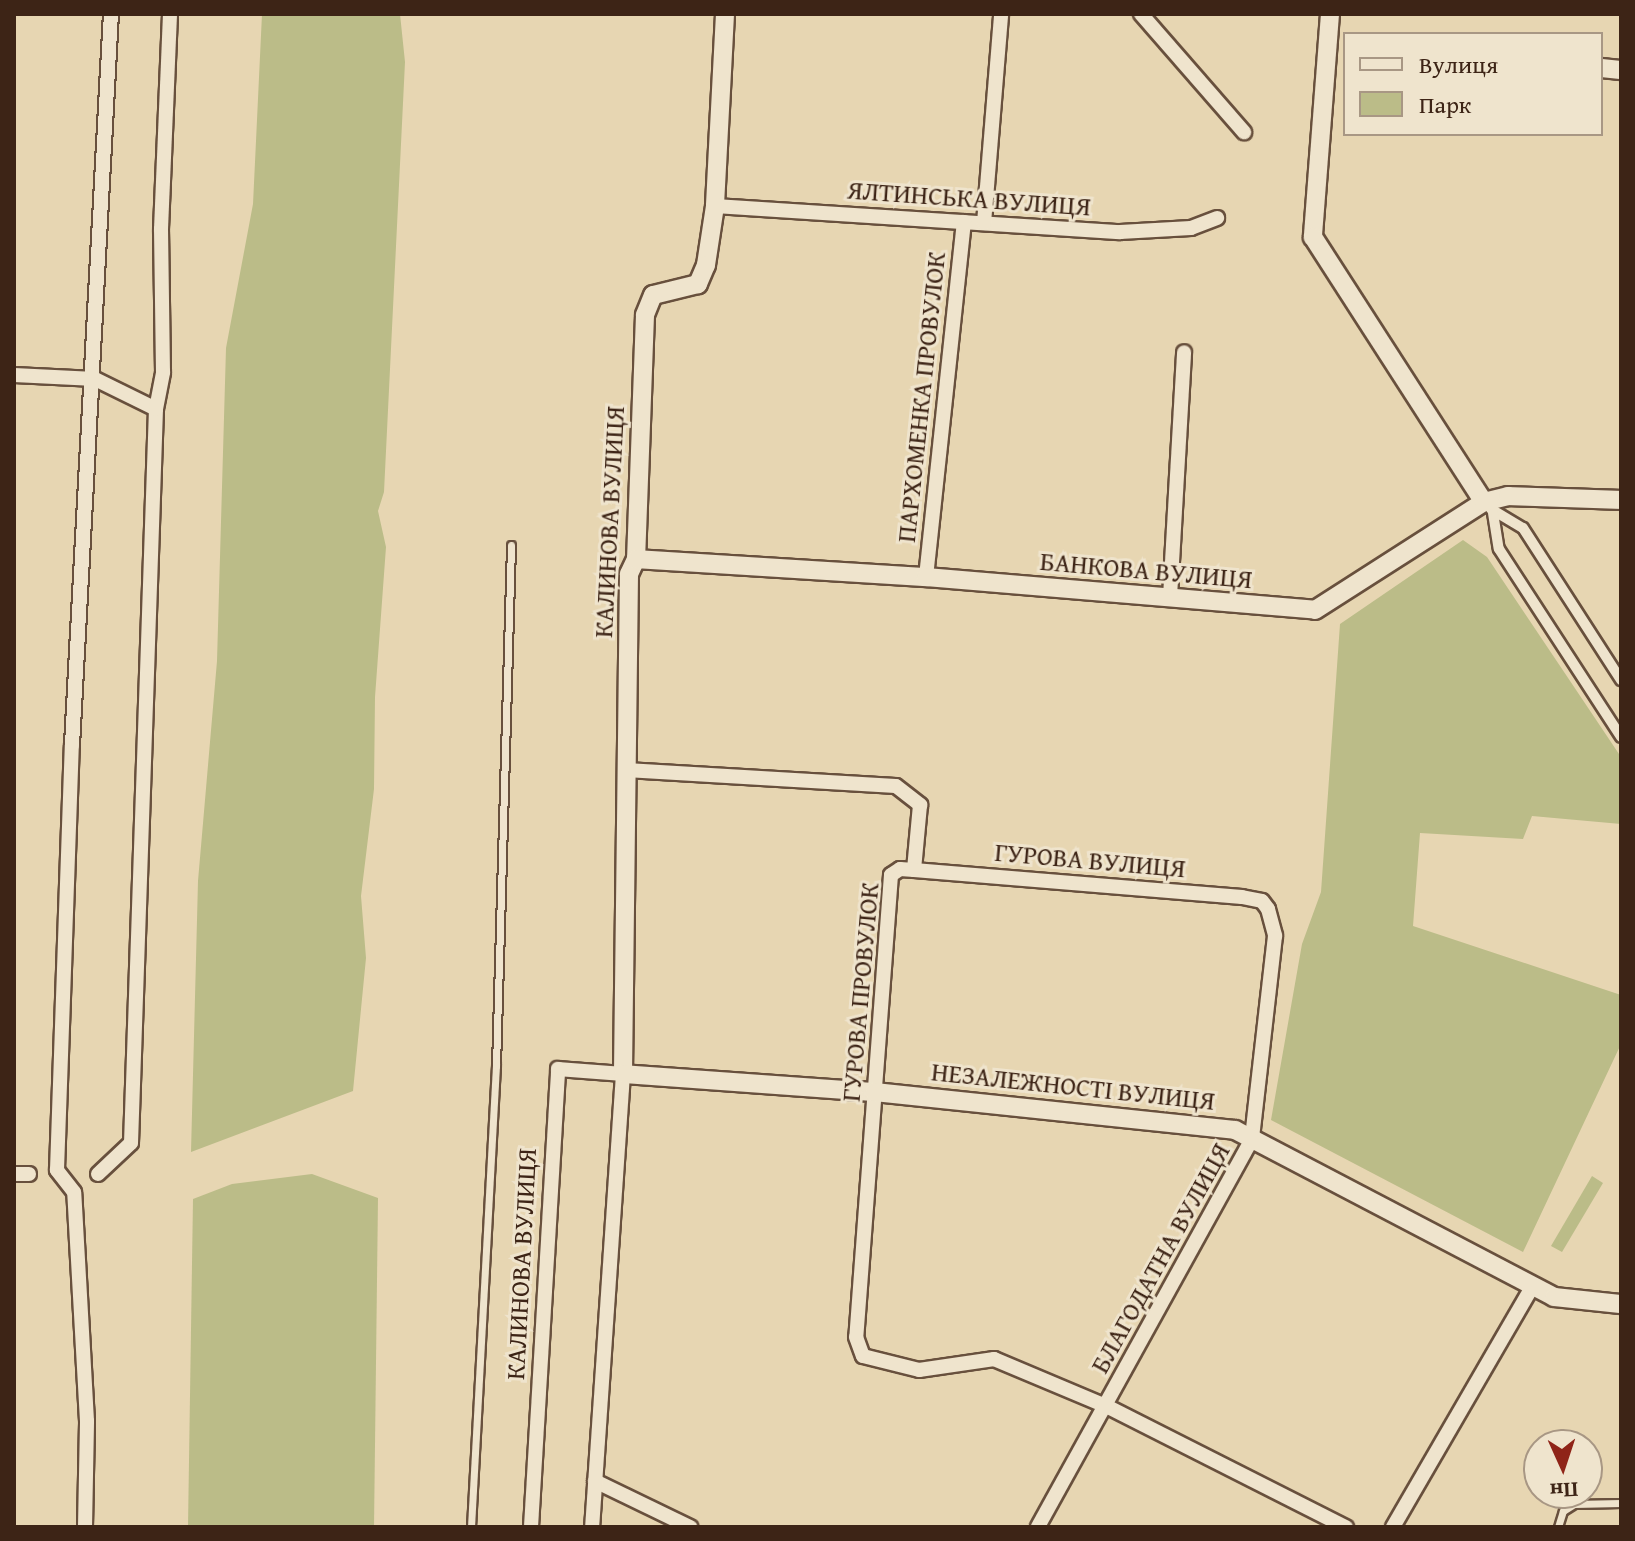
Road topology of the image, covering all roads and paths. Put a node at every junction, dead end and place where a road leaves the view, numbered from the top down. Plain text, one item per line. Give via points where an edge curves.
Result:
1 (111, 14) edge
2 (170, 14) edge
3 (725, 14) edge
4 (1001, 14) edge
5 (1141, 14) edge
6 (1330, 14) edge
7 (1336, 44) edge
8 (1244, 132) dead end
9 (715, 206) junction
10 (1217, 218) dead end
11 (964, 222) junction
12 (984, 223) junction
13 (1184, 352) dead end
14 (14, 375) edge
15 (95, 379) junction
16 (156, 409) junction
17 (1621, 500) edge
18 (1489, 507) junction
19 (511, 545) dead end
20 (636, 559) junction
21 (926, 577) junction
22 (1170, 597) junction
23 (1621, 680) edge
24 (1621, 737) edge
25 (626, 770) junction
26 (914, 870) junction
27 (1262, 901) joint
28 (623, 1074) junction
29 (874, 1092) junction
30 (1252, 1139) junction
31 (98, 1174) dead end
32 (1532, 1287) junction
33 (1621, 1304) edge
34 (1106, 1406) junction
35 (595, 1481) junction
36 (1621, 1503) edge
37 (85, 1527) edge
38 (471, 1527) edge
39 (531, 1527) edge
40 (592, 1527) edge
41 (690, 1527) edge
42 (1038, 1527) edge
43 (1346, 1527) edge
44 (1393, 1527) edge
45 (1558, 1527) edge

1 - 15 street
2 - 16 street via 161,229 163,372
3 - 9 street, КАЛИНОВА ВУЛИЦЯ
4 - 12 street
5 - 8 street
6 - 7 street
7 - 18 street via 1313,237
9 - 11 street, ЯЛТИНСЬКА ВУЛИЦЯ
9 - 20 street, КАЛИНОВА ВУЛИЦЯ via 698,284 653,295 645,315
10 - 12 street, ЯЛТИНСЬКА ВУЛИЦЯ via 1191,228 1120,232
11 - 12 street, ЯЛТИНСЬКА ВУЛИЦЯ
11 - 21 street, ПАРХОМЕНКА ПРОВУЛОК
13 - 22 street
14 - 15 street
15 - 16 street
15 - 37 street via 72,745 57,1170 74,1192 87,1421
16 - 31 street via 131,1143
17 - 18 street, БАНКОВА ВУЛИЦЯ via 1508,496
18 - 22 street, БАНКОВА ВУЛИЦЯ via 1315,610
18 - 23 street via 1523,528
18 - 24 street via 1499,549
19 - 38 lane via 496,1066
20 - 21 street, БАНКОВА ВУЛИЦЯ
20 - 25 street, КАЛИНОВА ВУЛИЦЯ via 629,574
21 - 22 street, БАНКОВА ВУЛИЦЯ
25 - 26 street, ГУРОВА ПРОВУЛОК via 896,786 920,805
25 - 28 street, КАЛИНОВА ВУЛИЦЯ
26 - 27 street, ГУРОВА ВУЛИЦЯ
26 - 29 street, ГУРОВА ПРОВУЛОК via 891,875
27 - 30 street, БЛАГОДАТНА ВУЛИЦЯ via 1275,936
28 - 29 street, НЕЗАЛЕЖНОСТІ ВУЛИЦЯ
28 - 35 street, КАЛИНОВА ВУЛИЦЯ
28 - 39 street, КАЛИНОВА ВУЛИЦЯ via 558,1069
29 - 30 street, НЕЗАЛЕЖНОСТІ ВУЛИЦЯ via 1211,1125
29 - 34 street, ГУРОВА ПРОВУЛОК via 856,1337 863,1356 919,1370 994,1359
30 - 32 street, НЕЗАЛЕЖНОСТІ ВУЛИЦЯ
30 - 34 street, БЛАГОДАТНА ВУЛИЦЯ
32 - 33 street, НЕЗАЛЕЖНОСТІ ВУЛИЦЯ via 1554,1297
32 - 44 street
34 - 42 street, БЛАГОДАТНА ВУЛИЦЯ
34 - 43 street
35 - 40 street, КАЛИНОВА ВУЛИЦЯ
35 - 41 street
36 - 45 lane via 1574,1504 1563,1511

